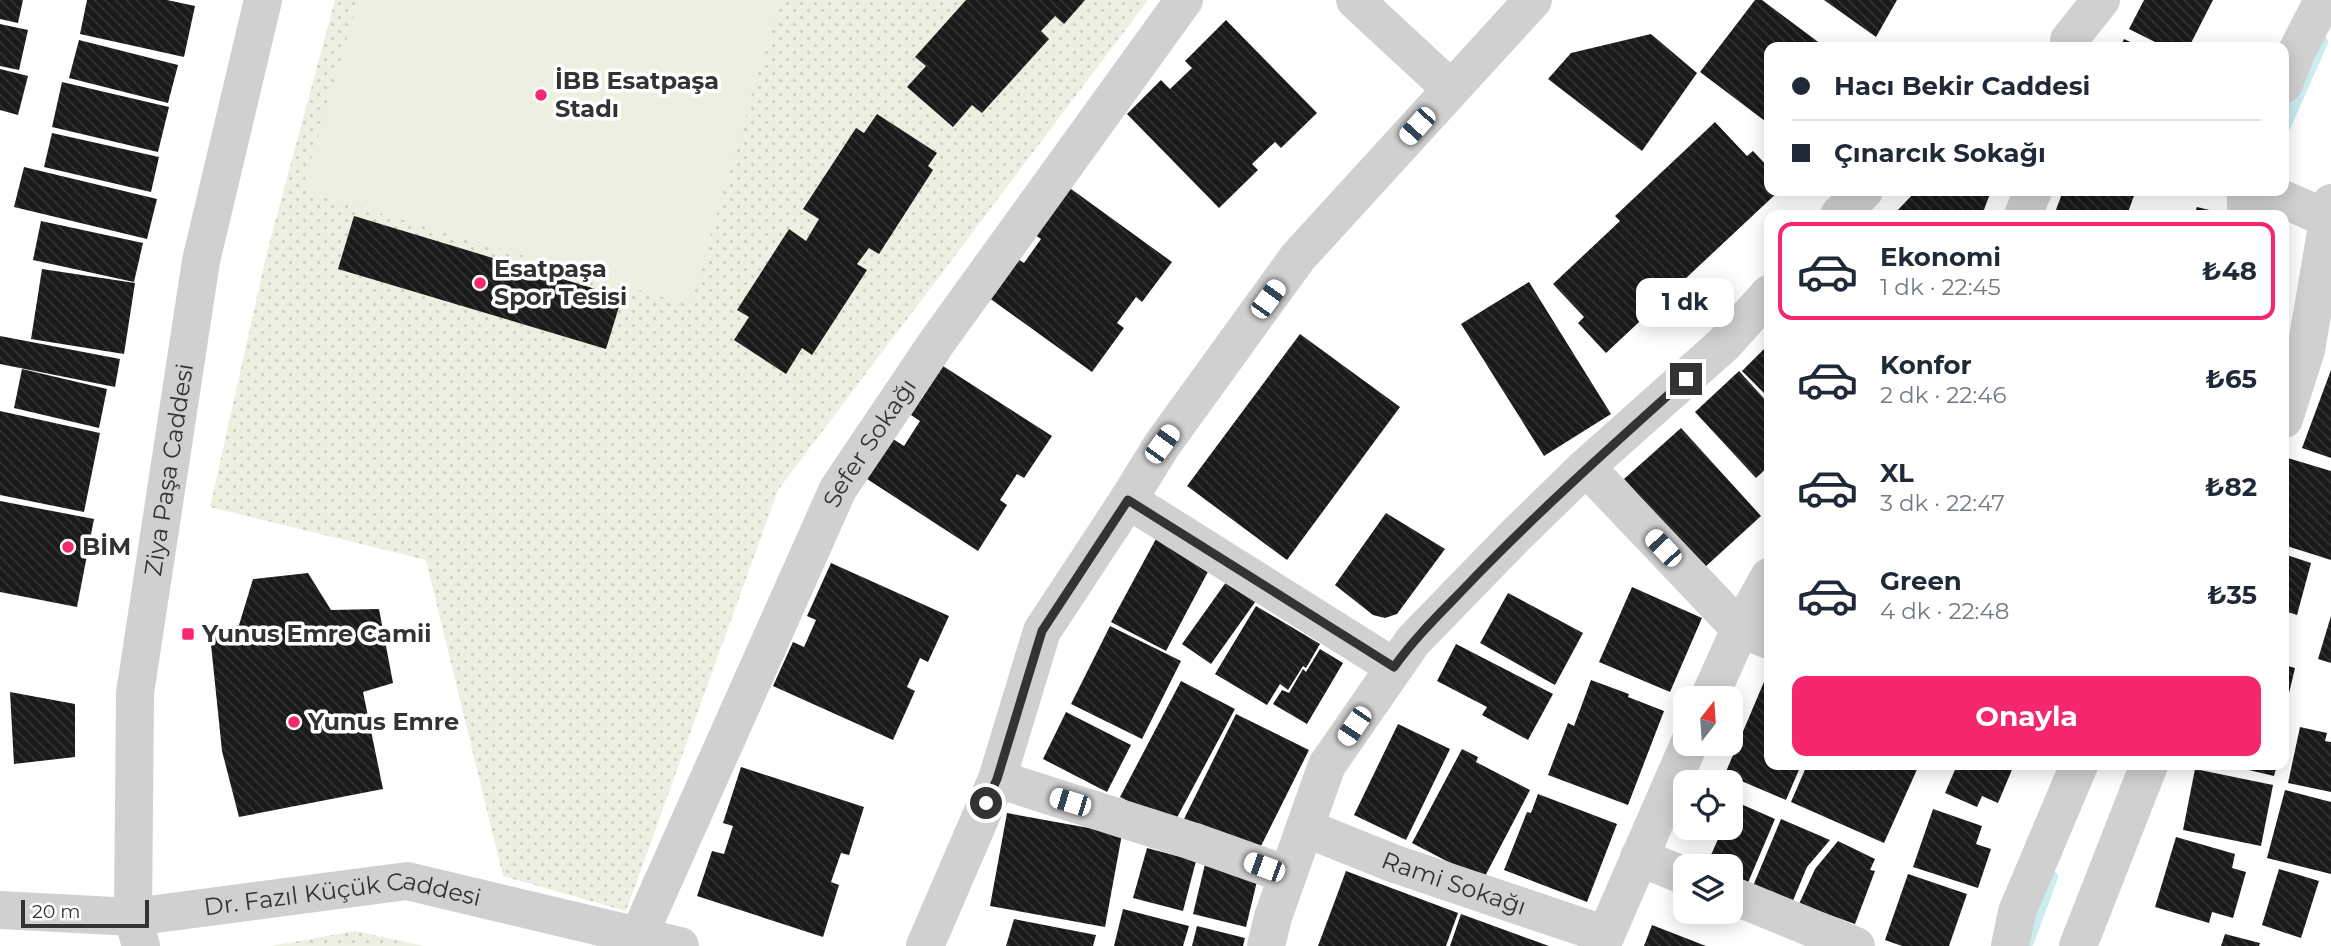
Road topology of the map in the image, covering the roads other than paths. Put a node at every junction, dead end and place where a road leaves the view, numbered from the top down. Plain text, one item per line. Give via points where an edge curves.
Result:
1 (263, 0) edge
2 (1184, 0) edge
3 (1355, 0) edge
4 (1533, 0) edge
5 (2101, 0) edge
6 (2323, 0) edge
7 (2066, 42) edge
8 (2289, 71) edge
9 (1451, 89) junction
10 (1859, 196) edge
11 (2279, 196) edge
12 (1844, 210) edge
13 (2330, 214) edge
14 (1764, 300) edge
15 (2289, 403) edge
16 (1587, 467) junction
17 (1128, 500) junction
18 (1764, 596) edge
19 (1754, 635) edge
20 (1394, 667) junction
21 (1718, 686) edge
22 (1684, 756) edge
23 (2077, 770) edge
24 (2147, 770) edge
25 (997, 779) junction
26 (1305, 828) junction
27 (1639, 857) junction
28 (1673, 871) edge
29 (1288, 875) junction
30 (1743, 900) edge
31 (0, 910) edge
32 (137, 932) edge
33 (639, 935) junction
34 (1604, 940) edge
35 (680, 946) edge
36 (925, 946) edge
37 (1266, 946) edge
38 (1856, 946) edge
39 (2010, 946) edge
40 (2078, 946) edge

1 - 32 street, Ziya Paşa Caddesi via 201,261 135,693
2 - 33 street, Sefer Sokağı via 937,342 838,489
3 - 9 street
4 - 9 street
5 - 7 street
6 - 8 street
9 - 17 street via 1298,257 1162,444
10 - 12 street
11 - 13 street
13 - 15 street via 2306,350
14 - 16 street via 1724,344
16 - 19 street
16 - 20 street via 1413,641
17 - 20 street
17 - 25 street via 1042,631
18 - 19 street
19 - 21 street
20 - 26 street via 1327,765
22 - 27 street
23 - 39 street via 2017,912
24 - 40 street
25 - 29 street
25 - 36 street
26 - 29 street
26 - 34 street, Rami Sokağı
27 - 28 street
27 - 34 street
29 - 37 street
30 - 38 street
31 - 32 street, Dr. Fazıl Küçük Caddesi
32 - 33 street, Dr. Fazıl Küçük Caddesi via 407,881
33 - 35 street, Dr. Fazıl Küçük Caddesi

